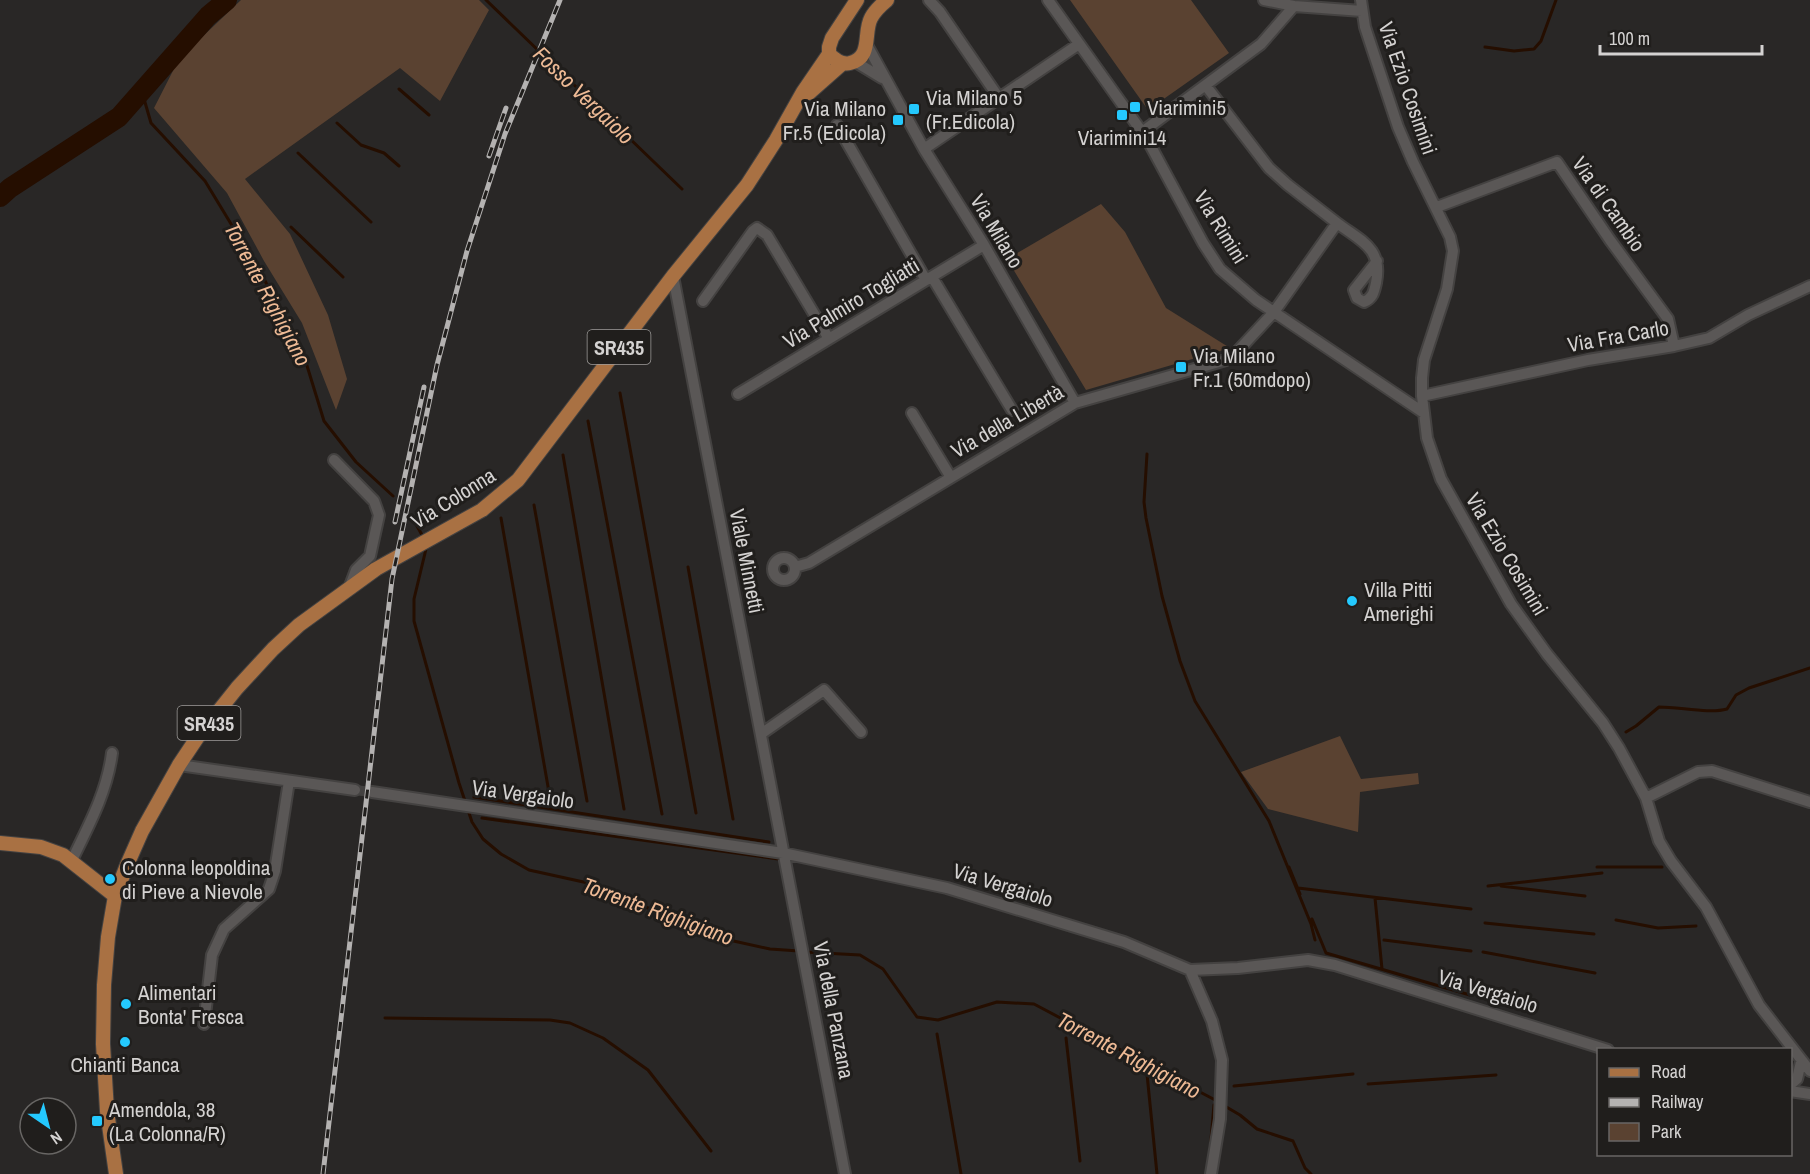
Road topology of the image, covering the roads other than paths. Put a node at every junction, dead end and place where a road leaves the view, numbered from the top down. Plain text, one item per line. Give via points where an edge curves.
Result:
1 (857, 0) edge
2 (887, 0) edge
3 (929, 0) edge
4 (1048, 0) edge
5 (1264, 0) edge
6 (1294, 6) junction
7 (1362, 6) edge
8 (1079, 44) junction
9 (867, 45) junction
10 (829, 54) junction
11 (848, 62) junction
12 (885, 80) junction
13 (1206, 86) junction
14 (999, 98) junction
15 (794, 107) junction
16 (837, 126) dead end
17 (1142, 132) junction
18 (924, 149) junction
19 (1437, 207) junction
20 (1337, 223) junction
21 (984, 245) junction
22 (1377, 261) dead end
23 (673, 276) junction
24 (929, 278) junction
25 (1810, 286) edge
26 (703, 301) dead end
27 (1274, 312) junction
28 (829, 339) junction
29 (1674, 346) junction
30 (738, 394) dead end
31 (1422, 396) junction
32 (1075, 403) junction
33 (1012, 410) dead end
34 (912, 413) dead end
35 (1424, 413) junction
36 (334, 460) dead end
37 (950, 476) junction
38 (373, 562) junction
39 (795, 567) dead end
40 (861, 732) dead end
41 (760, 734) junction
42 (112, 753) dead end
43 (179, 765) junction
44 (289, 781) junction
45 (355, 790) tunnel mouth
46 (372, 792) tunnel mouth
47 (1646, 798) junction
48 (1810, 802) edge
49 (4, 843) edge
50 (783, 853) junction
51 (72, 860) junction
52 (115, 896) junction
53 (1190, 970) junction
54 (204, 1024) dead end
55 (1602, 1048) edge
56 (1791, 1048) edge
57 (1792, 1050) edge
58 (1801, 1062) junction
59 (1810, 1071) edge
60 (1792, 1084) edge
61 (1792, 1091) edge
62 (1810, 1094) edge
63 (116, 1174) edge
64 (845, 1174) edge
65 (1211, 1174) edge

1 - 10 main road, SR435 via 832,38
2 - 9 main road, SR435 via 871,17
3 - 14 street
4 - 8 street, Via Rimini
5 - 6 street
6 - 7 street
6 - 13 street via 1261,44
7 - 19 street, Via Ezio Cosimini via 1368,38 1398,127
8 - 14 street
8 - 17 street, Via Rimini
9 - 11 main road, SR435 via 862,56
9 - 12 street, Via Milano
10 - 11 main road
10 - 15 main road, SR435
11 - 12 street
11 - 15 main road, SR435
12 - 18 street, Via Milano
13 - 17 street
13 - 20 street via 1269,168
14 - 18 street
15 - 23 main road, Via Colonna / SR435 via 747,185
16 - 24 street
17 - 27 street, Via Rimini via 1220,269
18 - 21 street, Via Milano
19 - 29 street, Via di Cambio via 1557,162 1668,319
19 - 31 street, Via Ezio Cosimini via 1454,251 1453,264 1424,360
20 - 22 street via 1371,249
20 - 27 street, Via della Libertà
21 - 24 street, Via Palmiro Togliatti
21 - 32 street, Via Milano
23 - 38 main road, Via Colonna / SR435 via 518,480 482,510
23 - 41 street, Viale Minnetti
24 - 28 street, Via Palmiro Togliatti
24 - 33 street
25 - 29 street, Via Fra Carlo via 1709,338
26 - 28 street via 753,231 761,229
27 - 32 street, Via della Libertà via 1226,360
27 - 35 street, Via Rimini
28 - 30 street, Via Palmiro Togliatti
29 - 31 street, Via Fra Carlo via 1588,360
31 - 35 street, Via Ezio Cosimini
32 - 37 street, Via della Libertà
34 - 37 street
35 - 47 street, Via Ezio Cosimini via 1426,438 1441,480 1495,580 1547,654 1603,723
36 - 38 street via 379,510
37 - 39 street, Via della Libertà via 809,563
38 - 43 main road, Via Colonna / SR435 via 350,586 273,649 237,688
40 - 41 street via 824,690
41 - 50 street, Viale Minnetti
42 - 51 street via 101,799
43 - 44 street
43 - 52 main road, Via Colonna / SR435 via 142,831
44 - 45 street
44 - 54 street via 269,890 224,929 212,955
46 - 50 street, Via Vergaiolo
47 - 48 street via 1698,772 1712,771
47 - 56 street, Via Ezio Cosimini via 1659,841 1706,907 1759,1005
49 - 51 main road via 41,847
50 - 53 street, Via Vergaiolo via 946,888 1124,942
50 - 64 street, Via della Panzana
51 - 52 main road
52 - 63 main road, SR435 via 104,985 103,1044 106,1111
53 - 55 street, Via Vergaiolo via 1308,960 1335,965
53 - 65 street via 1212,1021 1222,1060 1220,1119
57 - 58 street, Via Ezio Cosimini
58 - 59 street, Via Ezio Cosimini
58 - 60 street
61 - 62 street

